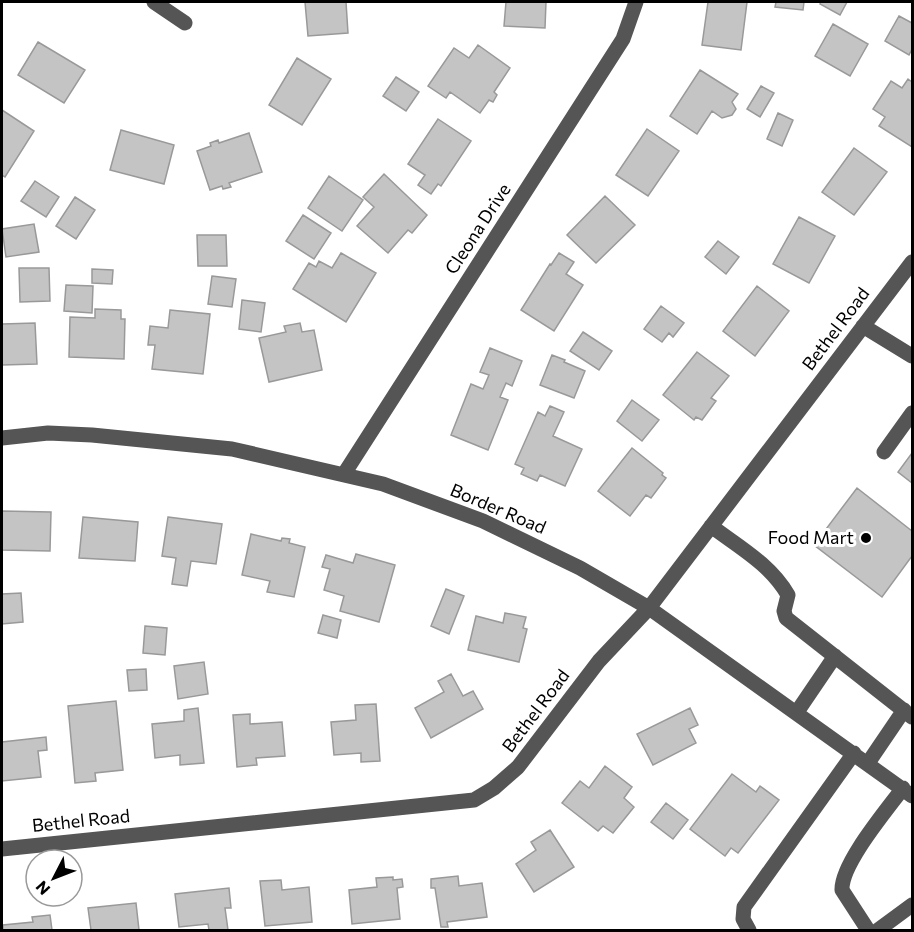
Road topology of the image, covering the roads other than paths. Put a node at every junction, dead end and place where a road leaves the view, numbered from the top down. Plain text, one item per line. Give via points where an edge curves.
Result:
1 (154, 2) edge
2 (636, 2) edge
3 (185, 23) dead end
4 (912, 262) edge
5 (863, 327) junction
6 (912, 356) edge
7 (912, 413) edge
8 (2, 438) edge
9 (884, 452) dead end
10 (344, 474) junction
11 (711, 526) junction
12 (649, 608) junction
13 (835, 656) junction
14 (797, 712) junction
15 (908, 714) edge
16 (854, 753) junction
17 (868, 763) junction
18 (908, 792) edge
19 (2, 849) edge
20 (912, 905) edge
21 (749, 930) edge
22 (868, 930) edge
23 (878, 930) edge

1 - 3 street
2 - 10 street, Cleona Drive via 623,39
4 - 5 street, Bethel Road
5 - 6 street
5 - 11 street, Bethel Road
7 - 9 street
8 - 10 street, Border Road via 48,433 92,435 232,449
10 - 12 street, Border Road via 383,484 483,521 580,568
11 - 12 street, Bethel Road
11 - 13 street via 778,579 788,595 786,618
12 - 14 street, Border Road
12 - 19 street, Bethel Road via 599,661 518,767 474,800
13 - 14 street
13 - 15 street
14 - 16 street, Border Road
15 - 17 street
16 - 17 street, Border Road
16 - 21 street via 744,907 743,919
17 - 18 street, Border Road
18 - 22 street via 852,859 842,883 842,890
20 - 23 street

